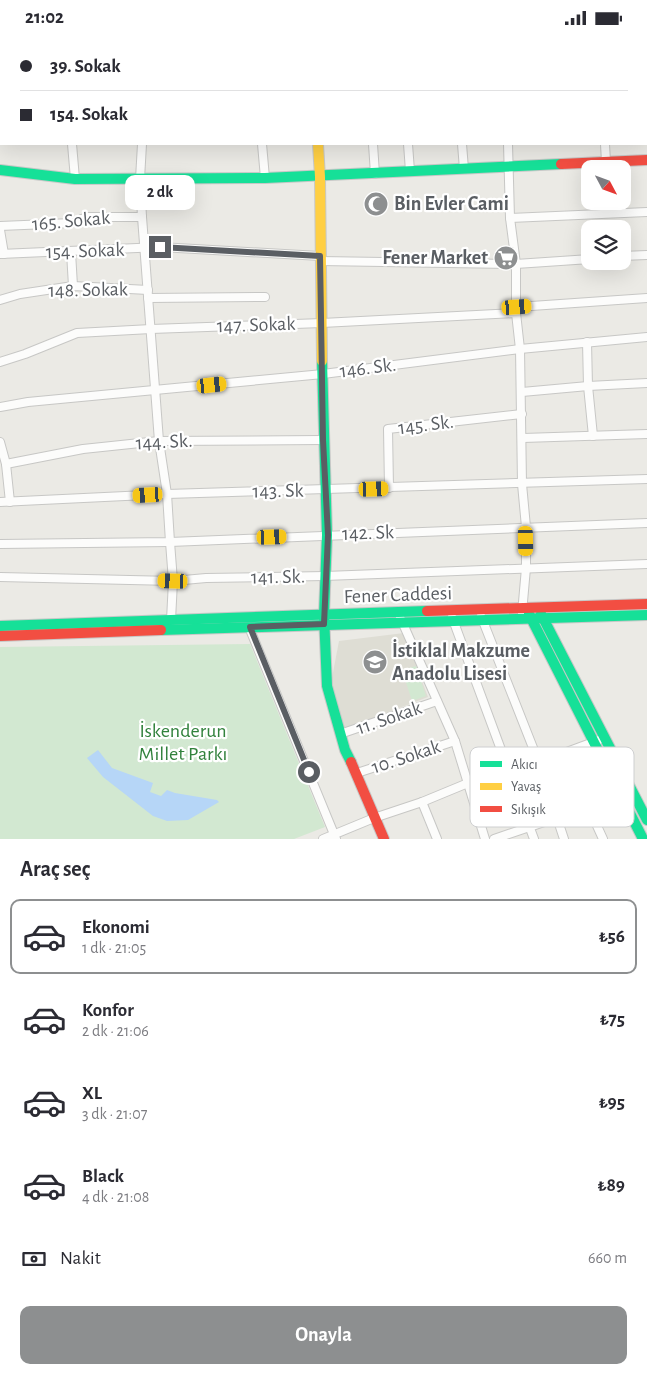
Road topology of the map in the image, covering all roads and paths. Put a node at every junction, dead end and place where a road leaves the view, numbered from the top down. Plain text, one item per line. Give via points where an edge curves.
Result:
1 (72, 145) edge
2 (142, 145) edge
3 (262, 145) edge
4 (318, 145) edge
5 (373, 145) edge
6 (408, 145) edge
7 (462, 145) edge
8 (508, 145) edge
9 (605, 145) edge
10 (606, 160) edge
11 (647, 160) edge
12 (631, 161) edge
13 (581, 163) edge
14 (509, 167) junction
15 (464, 169) junction
16 (0, 170) edge
17 (410, 171) junction
18 (374, 174) junction
19 (320, 177) junction
20 (265, 178) junction
21 (75, 179) junction
22 (140, 179) junction
23 (647, 212) edge
24 (142, 217) junction
25 (510, 218) junction
26 (0, 228) edge
27 (145, 249) junction
28 (71, 252) junction
29 (2, 254) edge
30 (647, 255) edge
31 (631, 256) edge
32 (320, 259) junction
33 (581, 260) edge
34 (516, 264) junction
35 (73, 287) junction
36 (148, 294) junction
37 (264, 297) dead end
38 (647, 298) edge
39 (0, 300) edge
40 (517, 310) junction
41 (322, 323) junction
42 (151, 329) junction
43 (647, 337) edge
44 (587, 342) junction
45 (520, 349) junction
46 (0, 362) edge
47 (323, 374) junction
48 (647, 383) edge
49 (588, 386) junction
50 (156, 391) junction
51 (522, 392) junction
52 (0, 407) edge
53 (522, 414) junction
54 (647, 434) edge
55 (593, 436) junction
56 (522, 438) junction
57 (323, 440) junction
58 (159, 441) junction
59 (0, 442) edge
60 (6, 464) junction
61 (647, 479) edge
62 (522, 484) junction
63 (389, 488) junction
64 (326, 490) junction
65 (167, 494) junction
66 (0, 502) edge
67 (10, 502) junction
68 (647, 523) edge
69 (526, 527) junction
70 (328, 535) junction
71 (170, 542) junction
72 (0, 544) edge
73 (647, 564) edge
74 (526, 567) junction
75 (325, 576) junction
76 (0, 577) edge
77 (173, 581) junction
78 (647, 605) edge
79 (448, 611) junction
80 (397, 612) junction
81 (528, 612) junction
82 (480, 615) junction
83 (647, 615) edge
84 (543, 618) junction
85 (324, 619) junction
86 (170, 620) junction
87 (454, 621) junction
88 (403, 622) junction
89 (0, 627) edge
90 (250, 627) junction
91 (0, 637) edge
92 (437, 701) junction
93 (340, 734) junction
94 (605, 738) junction
95 (454, 741) junction
96 (594, 742) junction
97 (500, 747) edge
98 (533, 747) edge
99 (580, 747) edge
100 (597, 747) edge
101 (610, 747) edge
102 (357, 773) junction
103 (468, 783) junction
104 (470, 790) edge
105 (634, 795) edge
106 (422, 802) junction
107 (374, 818) junction
108 (647, 820) edge
109 (634, 821) edge
110 (481, 827) edge
111 (530, 827) joint
112 (560, 827) edge
113 (598, 827) edge
114 (336, 837) edge
115 (323, 839) edge
116 (384, 839) edge
117 (437, 839) edge
118 (485, 839) edge
119 (494, 839) edge
120 (534, 839) edge
121 (564, 839) edge
122 (603, 839) edge
123 (643, 839) edge

1 - 21 street
2 - 22 street
3 - 20 street
4 - 19 street
5 - 18 street
6 - 17 street
7 - 15 street
8 - 14 street
9 - 10 street
11 - 12 street
13 - 14 street
14 - 15 street
14 - 25 street
15 - 17 street
16 - 21 street
17 - 18 street
18 - 19 street
19 - 20 street
19 - 32 street
20 - 22 street
21 - 22 street
22 - 24 street
23 - 25 street
24 - 26 street, 165. Sokak via 87,217 72,223
24 - 27 street
25 - 34 street
26 - 29 street
27 - 28 street, 154. Sokak
27 - 32 street, 154. Sokak via 160,247
27 - 36 street
28 - 29 street, 154. Sokak
28 - 35 street
30 - 31 street
32 - 34 street, 154. Sokak
32 - 41 street
33 - 34 street, 154. Sokak
34 - 40 street
35 - 36 street, 148. Sokak
35 - 39 street, 148. Sokak
36 - 37 street, 148. Sokak
36 - 42 street
38 - 40 street, 147. Sokak
40 - 41 street, 147. Sokak
40 - 45 street
41 - 42 street, 147. Sokak
41 - 47 street
42 - 46 street, 147. Sokak via 77,333
42 - 50 street
43 - 44 street, 146. Sk.
44 - 45 street, 146. Sk.
44 - 49 street
45 - 47 street, 146. Sk.
45 - 51 street
47 - 50 street, 146. Sk.
47 - 57 street
48 - 49 street
49 - 51 street
49 - 55 street
50 - 52 street, 146. Sk.
50 - 58 street
51 - 53 street
53 - 56 street
53 - 63 street, 145. Sk. via 388,429
54 - 55 street
55 - 56 street
56 - 62 street
57 - 58 street, 144. Sk.
57 - 64 street
58 - 60 street, 144. Sk. via 84,449
58 - 65 street
59 - 60 street
60 - 67 street
61 - 62 street, 143. Sk
62 - 63 street, 143. Sk
62 - 69 street
63 - 64 street, 143. Sk
64 - 65 street, 143. Sk
64 - 70 street
65 - 67 street, 143. Sk
65 - 71 street
66 - 67 street, 143. Sk
68 - 69 street, 142. Sk
69 - 70 street, 142. Sk
69 - 74 street
70 - 71 street, 142. Sk
70 - 75 street
71 - 72 street, 142. Sk
71 - 77 street
73 - 74 street, 141. Sk.
74 - 75 street, 141. Sk.
74 - 81 street
75 - 77 street, 141. Sk.
75 - 85 street
76 - 77 street, 141. Sk.
77 - 86 street
78 - 81 street, Fener Caddesi
79 - 80 street, Fener Caddesi
79 - 82 street, Fener Caddesi
79 - 87 street
80 - 85 street, Fener Caddesi
80 - 88 street
81 - 82 street, Fener Caddesi
81 - 84 street
81 - 96 street
82 - 87 street, Fener Caddesi
82 - 98 street
83 - 84 street
84 - 94 street
85 - 86 street, Fener Caddesi
85 - 88 street, Fener Caddesi
85 - 90 street, Fener Caddesi
85 - 93 street via 327,685
86 - 89 street, Fener Caddesi
87 - 88 street, Fener Caddesi
87 - 97 street
88 - 92 street
90 - 91 street, Fener Caddesi
90 - 114 street
92 - 93 street, 11. Sokak
92 - 95 street
93 - 102 street
94 - 96 street
94 - 101 street
95 - 102 street, 10. Sokak
95 - 103 street
96 - 99 street
96 - 100 street
102 - 107 street
103 - 104 street
103 - 106 street
105 - 108 street
106 - 107 street
106 - 117 street
107 - 114 street
107 - 116 street
109 - 123 street
110 - 118 street
111 - 119 street
111 - 120 street
112 - 121 street
113 - 122 street
114 - 115 street

